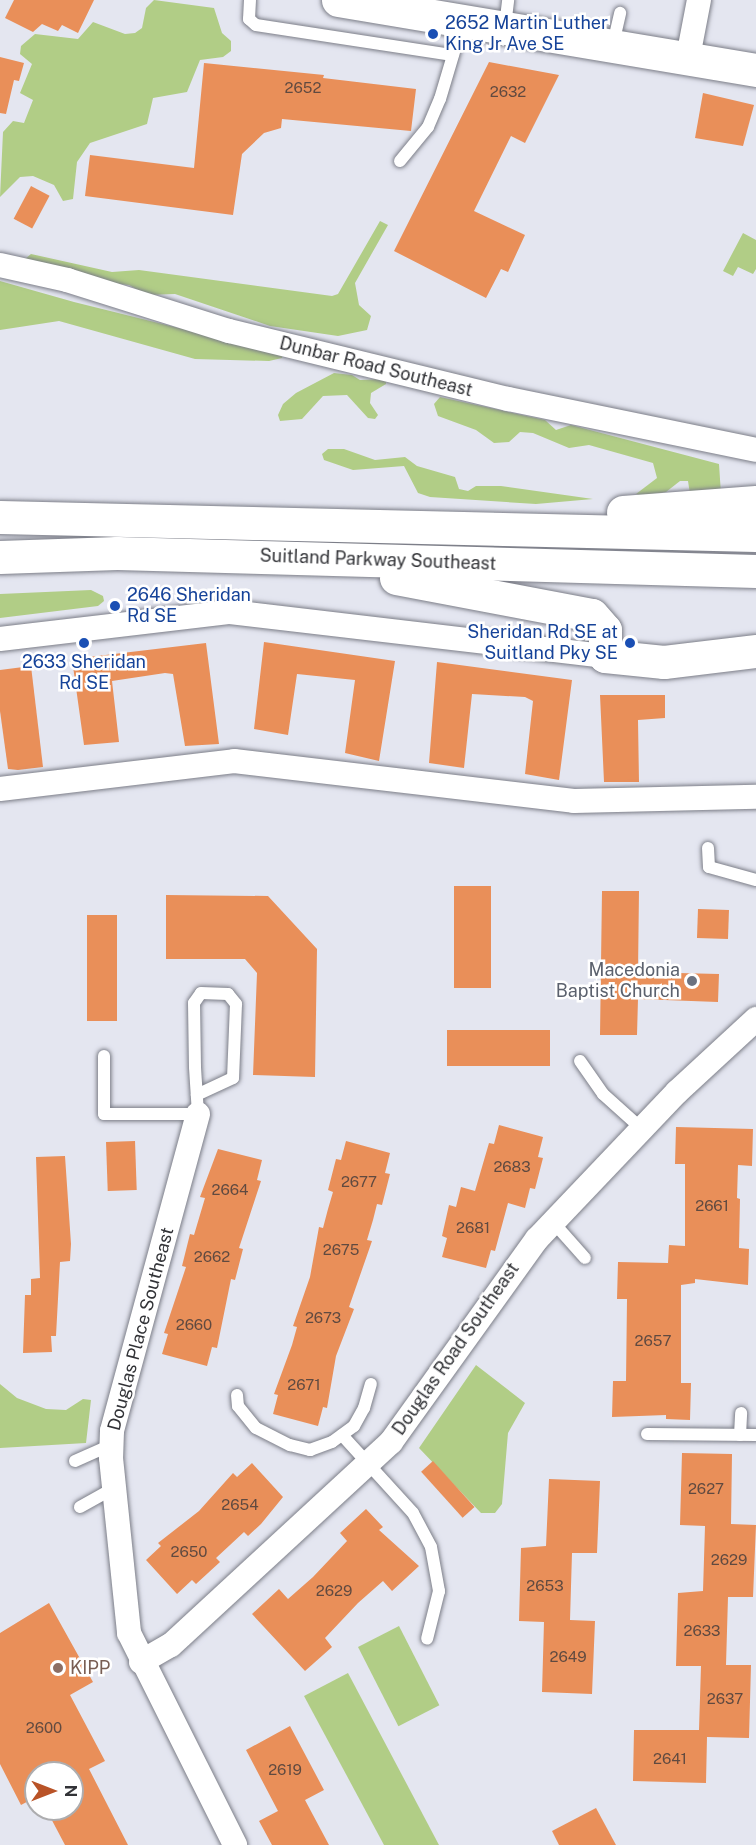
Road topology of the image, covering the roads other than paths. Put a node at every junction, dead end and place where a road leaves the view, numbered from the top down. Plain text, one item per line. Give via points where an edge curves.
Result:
1 (250, 0) edge
2 (338, 0) edge
3 (699, 0) edge
4 (506, 14) edge
5 (463, 21) junction
6 (453, 55) junction
7 (688, 57) junction
8 (756, 70) edge
9 (400, 161) dead end
10 (0, 265) edge
11 (756, 450) edge
12 (756, 502) edge
13 (0, 517) edge
14 (471, 526) junction
15 (756, 535) edge
16 (0, 557) edge
17 (264, 557) junction
18 (756, 571) edge
19 (0, 639) edge
20 (756, 651) edge
21 (605, 656) junction
22 (0, 789) edge
23 (756, 797) edge
24 (708, 848) dead end
25 (756, 880) edge
26 (756, 1019) edge
27 (104, 1056) dead end
28 (580, 1061) dead end
29 (197, 1104) junction
30 (642, 1129) junction
31 (553, 1222) junction
32 (585, 1258) dead end
33 (371, 1384) dead end
34 (237, 1395) dead end
35 (741, 1413) dead end
36 (646, 1434) dead end
37 (342, 1435) junction
38 (740, 1435) junction
39 (756, 1435) edge
40 (111, 1445) junction
41 (75, 1461) dead end
42 (370, 1462) junction
43 (114, 1488) junction
44 (80, 1507) dead end
45 (427, 1640) dead end
46 (141, 1662) junction
47 (235, 1845) edge

1 - 6 lane via 249,19 256,25
2 - 5 main road
3 - 7 street
4 - 5 main road
4 - 7 main road via 617,29
5 - 6 lane
6 - 9 lane via 428,128
7 - 8 main road
10 - 11 street, Dunbar Road Southeast via 67,280 160,312 252,337 508,399
12 - 14 main road via 578,513
13 - 14 main road, Suitland Parkway Southeast
14 - 15 main road, Suitland Parkway Southeast
16 - 17 main road, Suitland Parkway Southeast via 79,553
17 - 18 main road, Suitland Parkway Southeast
17 - 21 main road via 586,613 602,622
19 - 21 street via 230,612
20 - 21 main road via 664,662
22 - 23 street via 234,761 574,801
24 - 25 lane via 709,867
26 - 30 street, Douglas Road Southeast
27 - 29 lane via 104,1114
28 - 30 lane via 603,1094
29 - 29 lane via 194,1003 201,993 220,991 233,997 236,1004 233,1078
29 - 40 street, Douglas Place Southeast
30 - 31 street, Douglas Road Southeast
31 - 32 lane
31 - 42 street, Douglas Road Southeast via 517,1264 391,1442
33 - 37 lane via 364,1408
34 - 37 lane via 238,1406 256,1428 290,1445 310,1450
35 - 38 lane
36 - 38 lane
37 - 42 lane
38 - 39 lane
40 - 41 lane
40 - 43 street, Douglas Place Southeast
42 - 45 lane via 413,1513 437,1563 439,1591
42 - 46 street, Douglas Road Southeast via 171,1645
43 - 44 lane
43 - 46 street, Douglas Place Southeast via 126,1622
46 - 47 street, Douglas Place Southeast

